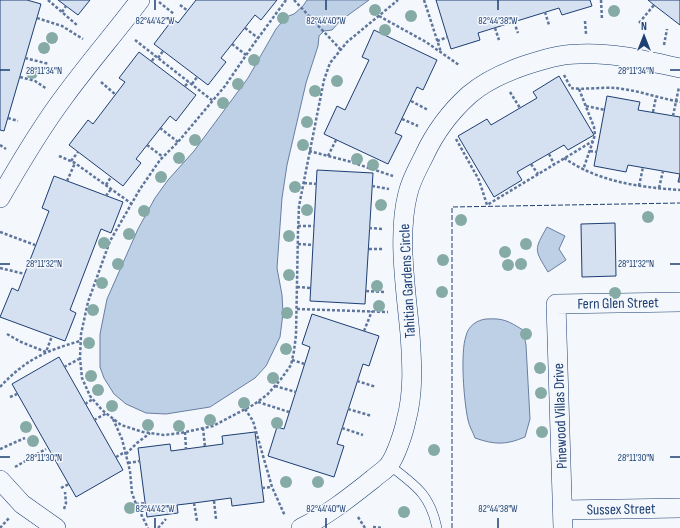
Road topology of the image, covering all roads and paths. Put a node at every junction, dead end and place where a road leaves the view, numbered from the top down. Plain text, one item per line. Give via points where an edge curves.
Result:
1 (48, 0) edge
2 (140, 0) edge
3 (156, 0) edge
4 (286, 0) edge
5 (294, 0) edge
6 (398, 0) edge
7 (424, 0) edge
8 (602, 0) edge
9 (180, 5) dead end
10 (654, 5) dead end
11 (66, 6) dead end
12 (188, 10) dead end
13 (62, 12) junction
14 (545, 12) dead end
15 (174, 14) dead end
16 (379, 16) junction
17 (37, 18) dead end
18 (602, 20) dead end
19 (514, 22) dead end
20 (639, 23) dead end
21 (549, 25) dead end
22 (78, 26) dead end
23 (245, 28) dead end
24 (495, 28) dead end
25 (518, 33) dead end
26 (132, 37) dead end
27 (448, 37) dead end
28 (258, 38) junction
29 (437, 40) junction
30 (499, 40) dead end
31 (232, 44) dead end
32 (100, 50) junction
33 (341, 50) junction
34 (163, 51) dead end
35 (441, 52) junction
36 (246, 55) junction
37 (157, 57) junction
38 (26, 58) dead end
39 (152, 61) dead end
40 (49, 64) dead end
41 (459, 65) dead end
42 (680, 68) edge
43 (561, 72) dead end
44 (20, 77) dead end
45 (197, 77) dead end
46 (99, 81) dead end
47 (680, 81) edge
48 (188, 82) junction
49 (192, 84) junction
50 (184, 86) dead end
51 (512, 88) dead end
52 (579, 89) junction
53 (504, 93) dead end
54 (116, 94) dead end
55 (656, 97) junction
56 (63, 98) junction
57 (213, 101) junction
58 (676, 102) junction
59 (680, 102) edge
60 (586, 106) junction
61 (605, 110) dead end
62 (653, 112) dead end
63 (673, 116) dead end
64 (8, 118) dead end
65 (18, 121) dead end
66 (160, 128) dead end
67 (457, 134) dead end
68 (336, 140) dead end
69 (593, 141) junction
70 (178, 142) junction
71 (147, 145) dead end
72 (309, 151) junction
73 (590, 151) junction
74 (78, 152) dead end
75 (597, 152) dead end
76 (549, 154) dead end
77 (59, 156) dead end
78 (328, 156) junction
79 (163, 157) junction
80 (564, 158) junction
81 (73, 162) junction
82 (531, 164) dead end
83 (554, 164) junction
84 (643, 167) dead end
85 (584, 170) junction
86 (662, 171) dead end
87 (538, 174) junction
88 (111, 177) dead end
89 (398, 178) dead end
90 (66, 181) dead end
91 (304, 183) junction
92 (317, 184) dead end
93 (106, 185) junction
94 (639, 186) junction
95 (659, 188) junction
96 (111, 189) junction
97 (680, 190) edge
98 (106, 196) dead end
99 (0, 198) edge
100 (132, 204) junction
101 (298, 226) junction
102 (314, 226) dead end
103 (0, 232) edge
104 (298, 244) junction
105 (313, 245) dead end
106 (35, 246) dead end
107 (0, 268) edge
108 (24, 274) dead end
109 (297, 287) junction
110 (311, 288) dead end
111 (680, 302) edge
112 (556, 304) joint
113 (297, 309) junction
114 (372, 311) junction
115 (392, 312) dead end
116 (364, 331) dead end
117 (7, 334) dead end
118 (52, 336) dead end
119 (80, 341) junction
120 (46, 352) junction
121 (80, 358) junction
122 (292, 360) junction
123 (305, 364) dead end
124 (64, 367) dead end
125 (357, 381) dead end
126 (275, 386) junction
127 (0, 387) edge
128 (376, 387) dead end
129 (296, 392) dead end
130 (17, 394) dead end
131 (10, 397) dead end
132 (93, 399) junction
133 (258, 402) junction
134 (85, 404) dead end
135 (245, 409) junction
136 (348, 409) dead end
137 (289, 412) dead end
138 (107, 414) junction
139 (372, 416) dead end
140 (113, 419) junction
141 (94, 420) dead end
142 (203, 428) junction
143 (342, 428) dead end
144 (184, 432) junction
145 (150, 433) junction
146 (363, 435) dead end
147 (25, 438) dead end
148 (206, 447) dead end
149 (0, 449) edge
150 (46, 449) dead end
151 (186, 449) dead end
152 (126, 453) junction
153 (116, 457) dead end
154 (140, 460) dead end
155 (128, 463) junction
156 (389, 465) junction
157 (7, 474) edge
158 (69, 484) dead end
159 (272, 487) junction
160 (61, 488) dead end
161 (262, 488) dead end
162 (214, 501) dead end
163 (146, 503) dead end
164 (194, 503) dead end
165 (136, 504) junction
166 (680, 508) edge
167 (166, 519) dead end
168 (216, 519) dead end
169 (563, 519) edge
170 (197, 521) dead end
171 (294, 524) edge
172 (374, 527) edge
173 (56, 528) edge
174 (148, 528) edge
175 (158, 528) edge
176 (383, 528) edge
177 (437, 528) edge

1 - 13 path
2 - 32 street
3 - 15 path
4 - 28 path
5 - 33 path
6 - 16 path
7 - 29 path
8 - 18 path
9 - 12 path
10 - 20 path
11 - 13 path
13 - 22 path
14 - 21 path
16 - 33 path
16 - 35 path
17 - 32 path via 62,26
19 - 25 path
23 - 28 path
24 - 30 path
26 - 37 path
27 - 29 path
28 - 36 path
29 - 35 path
31 - 36 path
32 - 56 street
33 - 72 path via 330,63 324,80
34 - 37 path
35 - 41 path
36 - 57 path
37 - 39 path
37 - 48 path
38 - 40 path
42 - 156 street, Tahitian Gardens Circle via 607,54 580,53 554,57 512,70 474,90 438,129 412,182 404,214 404,258 412,388 403,432
43 - 52 path via 571,88
44 - 56 path via 35,81
45 - 49 path
46 - 54 path
47 - 58 path
48 - 49 path
48 - 50 path
49 - 57 path
51 - 53 path
52 - 55 path via 617,88
52 - 60 path
55 - 58 path
55 - 62 path
56 - 99 street via 28,149
57 - 70 path
58 - 59 path
58 - 63 path
60 - 61 path
60 - 69 path via 594,127
64 - 65 path
66 - 70 path
67 - 87 path via 457,142 479,180 487,205
68 - 78 path
69 - 73 path
69 - 80 path
70 - 79 path
71 - 79 path
72 - 78 path
72 - 91 path
73 - 75 path
73 - 85 path
74 - 81 path
76 - 83 path
77 - 81 path
78 - 89 path
79 - 100 path
80 - 83 path
80 - 85 path
81 - 90 path
81 - 93 path
82 - 87 path
83 - 87 path
84 - 94 path
85 - 94 path via 607,180
86 - 95 path
88 - 93 path
91 - 92 path
91 - 101 path
93 - 96 path
94 - 95 path
95 - 97 path
96 - 98 path
96 - 100 path
100 - 119 path via 110,241 97,274
101 - 102 path
101 - 104 path
103 - 106 path
104 - 105 path
104 - 109 path
107 - 108 path
109 - 110 path
109 - 113 path
111 - 112 street, Fern Glen Street
112 - 169 street, Pinewood Villas Drive
113 - 114 path
113 - 122 path
114 - 115 path
114 - 116 path
117 - 120 path
118 - 120 path
119 - 120 path
119 - 121 path
120 - 127 path via 30,361
121 - 124 path
121 - 132 path via 82,378
122 - 123 path
122 - 126 path
125 - 128 path
126 - 129 path
126 - 133 path
130 - 131 path
132 - 134 path
132 - 138 path
133 - 135 path
133 - 137 path
135 - 142 path via 213,426
135 - 159 path via 253,421
136 - 139 path
138 - 140 path
138 - 141 path
140 - 145 path via 121,425
140 - 152 path
142 - 144 path
142 - 148 path
143 - 146 path
144 - 145 path via 164,435
144 - 151 path
145 - 152 path
147 - 149 path
150 - 157 path
152 - 153 path
152 - 155 path
154 - 155 path
155 - 165 path
156 - 171 street, Tahitian Gardens Circle via 342,504 312,523
156 - 177 lane via 420,490 434,514
157 - 173 street via 22,504
158 - 160 path
159 - 161 path
159 - 171 path
162 - 168 path
163 - 165 path
164 - 170 path
165 - 174 path
166 - 169 street, Sussex Street
167 - 175 path
172 - 176 path

